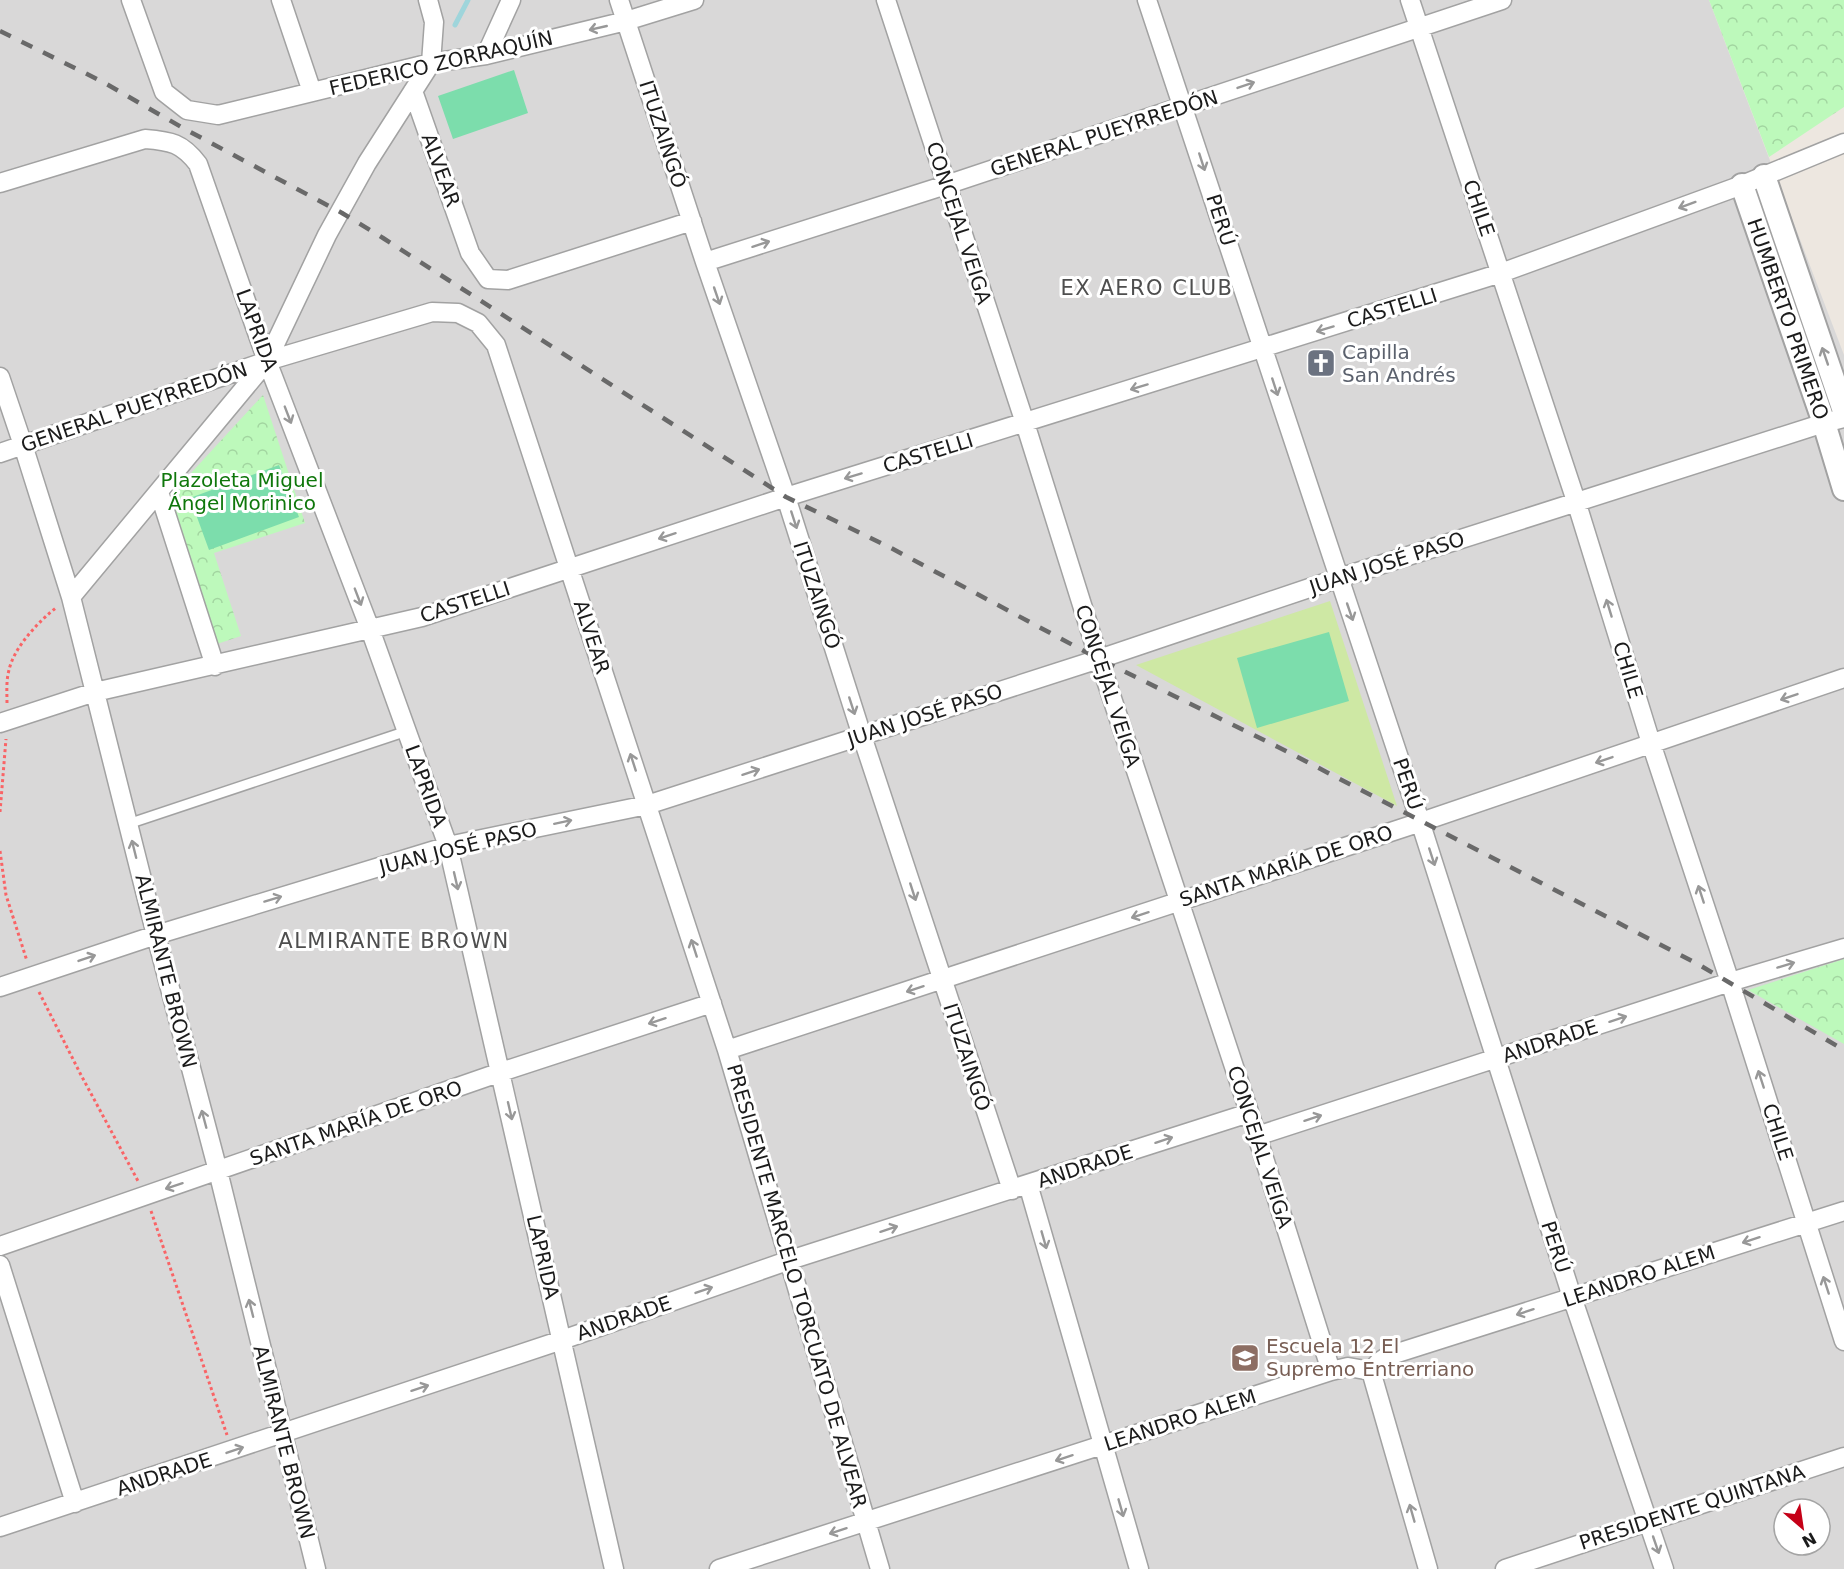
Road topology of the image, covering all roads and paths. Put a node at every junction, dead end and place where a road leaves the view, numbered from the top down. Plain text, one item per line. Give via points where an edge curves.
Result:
1 (131, 0) edge
2 (281, 0) edge
3 (428, 0) edge
4 (511, 0) edge
5 (619, 0) edge
6 (694, 0) edge
7 (886, 0) edge
8 (1147, 0) edge
9 (1410, 0) edge
10 (1502, 0) edge
11 (626, 21) junction
12 (1419, 27) junction
13 (486, 55) junction
14 (431, 63) junction
15 (412, 91) junction
16 (312, 92) junction
17 (1184, 106) junction
18 (1844, 143) edge
19 (1764, 176) junction
20 (0, 183) edge
21 (946, 185) junction
22 (1742, 185) junction
23 (692, 221) junction
24 (705, 262) junction
25 (1501, 273) junction
26 (432, 312) joint
27 (1262, 348) junction
28 (267, 361) junction
29 (0, 377) edge
30 (1844, 411) edge
31 (1834, 420) edge
32 (1025, 423) junction
33 (23, 445) junction
34 (0, 453) edge
35 (1844, 489) edge
36 (159, 492) junction
37 (786, 497) junction
38 (1576, 501) junction
39 (570, 568) junction
40 (1339, 578) junction
41 (71, 597) junction
42 (370, 629) junction
43 (1099, 659) junction
44 (215, 666) junction
45 (1844, 678) edge
46 (95, 692) junction
47 (4, 722) edge
48 (406, 732) junction
49 (862, 736) junction
50 (1651, 744) junction
51 (647, 805) junction
52 (0, 812) edge
53 (1421, 822) junction
54 (128, 824) junction
55 (448, 846) junction
56 (0, 851) edge
57 (1179, 902) junction
58 (156, 935) junction
59 (1844, 948) edge
60 (32, 976) junction
61 (942, 980) junction
62 (1730, 982) junction
63 (0, 987) edge
64 (712, 1003) junction
65 (727, 1050) junction
66 (1496, 1059) junction
67 (501, 1072) junction
68 (1249, 1113) junction
69 (1257, 1136) junction
70 (218, 1172) junction
71 (1020, 1187) junction
72 (1844, 1211) edge
73 (1807, 1222) junction
74 (0, 1246) edge
75 (790, 1260) junction
76 (0, 1265) edge
77 (1572, 1297) junction
78 (562, 1340) junction
79 (1844, 1341) edge
80 (1331, 1371) junction
81 (1371, 1371) junction
82 (282, 1434) junction
83 (1103, 1445) junction
84 (1844, 1457) edge
85 (75, 1503) junction
86 (866, 1521) junction
87 (1648, 1521) junction
88 (0, 1527) edge
89 (316, 1569) edge
90 (614, 1569) edge
91 (719, 1569) edge
92 (880, 1569) edge
93 (1139, 1569) edge
94 (1428, 1569) edge
95 (1505, 1569) edge
96 (1664, 1569) edge

1 - 16 street, FEDERICO ZORRAQUÍN via 164,92 187,110 218,115
2 - 16 street
3 - 14 street via 434,22
4 - 13 street
5 - 11 street, ITUZAINGÓ
6 - 11 street, FEDERICO ZORRAQUÍN
7 - 21 street, CONCEJAL VEIGA
8 - 17 street, PERÚ
9 - 12 street, CHILE
10 - 12 street, GENERAL PUEYRREDÓN
11 -> 13 street, FEDERICO ZORRAQUÍN
11 - 23 street, ITUZAINGÓ
17 -> 12 street, GENERAL PUEYRREDÓN
12 - 25 street, CHILE
13 - 14 street, FEDERICO ZORRAQUÍN
14 - 15 street
14 - 16 street, FEDERICO ZORRAQUÍN
15 - 23 street, ALVEAR via 470,253 488,279 508,280
15 - 28 street via 327,235
17 - 21 street, GENERAL PUEYRREDÓN
17 -> 27 street, PERÚ
18 - 19 street, CASTELLI
19 - 22 street, CASTELLI
30 -> 19 street, HUMBERTO PRIMERO
20 - 28 street, LAPRIDA via 145,139 170,141 187,150 198,164
24 -> 21 street, GENERAL PUEYRREDÓN
21 - 32 street, CONCEJAL VEIGA
22 -> 25 street, CASTELLI
22 - 31 street, HUMBERTO PRIMERO
23 - 24 street, ITUZAINGÓ
24 -> 37 street, ITUZAINGÓ
25 -> 27 street, CASTELLI
25 - 38 street, CHILE
26 - 28 street, GENERAL PUEYRREDÓN
26 - 39 street, ALVEAR via 458,313 477,323 496,345
27 -> 32 street, CASTELLI
27 -> 40 street, PERÚ
28 - 33 street, GENERAL PUEYRREDÓN
28 - 36 street
28 -> 42 street, LAPRIDA
29 - 33 street, ALMIRANTE BROWN
31 - 35 street, HUMBERTO PRIMERO
31 - 38 street, JUAN JOSÉ PASO
32 -> 37 street, CASTELLI
32 - 43 street, CONCEJAL VEIGA
33 - 34 street, GENERAL PUEYRREDÓN
33 - 41 street, ALMIRANTE BROWN
36 - 41 street
36 - 44 street
37 -> 39 street, CASTELLI
37 -> 49 street, ITUZAINGÓ
38 - 40 street, JUAN JOSÉ PASO
50 -> 38 street, CHILE
39 - 42 street, CASTELLI via 422,617
51 -> 39 street, ALVEAR
40 - 43 street, JUAN JOSÉ PASO
40 -> 53 street, PERÚ
41 - 46 street, ALMIRANTE BROWN
41 - 47 path via 43,618 15,653 6,685
42 - 44 street, CASTELLI
42 - 48 street, LAPRIDA
43 - 49 street, JUAN JOSÉ PASO
43 - 57 street, CONCEJAL VEIGA
44 - 46 street, CASTELLI
45 -> 50 street, SANTA MARÍA DE ORO
46 - 47 street, CASTELLI
46 - 54 street, ALMIRANTE BROWN
47 - 52 path
48 - 54 lane
48 - 55 street, LAPRIDA
51 -> 49 street, JUAN JOSÉ PASO
49 -> 61 street, ITUZAINGÓ
50 -> 53 street, SANTA MARÍA DE ORO
62 -> 50 street, CHILE
55 -> 51 street, JUAN JOSÉ PASO
64 -> 51 street, ALVEAR
53 - 57 street, SANTA MARÍA DE ORO
53 -> 66 street, PERÚ
58 -> 54 street, ALMIRANTE BROWN
58 -> 55 street, JUAN JOSÉ PASO
55 -> 67 street, LAPRIDA
56 - 60 path via 6,895
57 -> 61 street, SANTA MARÍA DE ORO
57 - 68 street, CONCEJAL VEIGA
60 -> 58 street, JUAN JOSÉ PASO
70 -> 58 street, ALMIRANTE BROWN
62 -> 59 street, ANDRADE
60 - 63 street, JUAN JOSÉ PASO
61 -> 65 street, SANTA MARÍA DE ORO
61 - 71 street, ITUZAINGÓ
66 -> 62 street, ANDRADE
73 -> 62 street, CHILE
64 - 65 street, PRESIDENTE MARCELO TORCUATO DE ALVEAR
64 -> 67 street, SANTA MARÍA DE ORO
65 - 75 street, PRESIDENTE MARCELO TORCUATO DE ALVEAR
69 -> 66 street, ANDRADE
66 - 77 street, PERÚ
67 - 70 street, SANTA MARÍA DE ORO
67 -> 78 street, LAPRIDA
68 - 69 street, CONCEJAL VEIGA
71 -> 68 street, ANDRADE
69 - 80 street, CONCEJAL VEIGA
70 -> 74 street, SANTA MARÍA DE ORO
82 -> 70 street, ALMIRANTE BROWN
75 -> 71 street, ANDRADE
71 -> 83 street, ITUZAINGÓ
72 - 73 street, LEANDRO ALEM
73 -> 77 street, LEANDRO ALEM
79 -> 73 street, CHILE
78 -> 75 street, ANDRADE
75 - 86 street, PRESIDENTE MARCELO TORCUATO DE ALVEAR
76 - 85 street
77 -> 81 street, LEANDRO ALEM via 1388,1356
77 - 87 street, PERÚ
82 -> 78 street, ANDRADE
78 - 90 street, LAPRIDA
80 - 81 street, LEANDRO ALEM via 1348,1367
80 - 83 street, LEANDRO ALEM
94 -> 81 street
85 -> 82 street, ANDRADE
82 - 89 street, ALMIRANTE BROWN
83 -> 86 street, LEANDRO ALEM
83 -> 93 street, ITUZAINGÓ
84 - 87 street, PRESIDENTE QUINTANA
85 - 88 street, ANDRADE
86 -> 91 street, LEANDRO ALEM
86 - 92 street, PRESIDENTE MARCELO TORCUATO DE ALVEAR
87 - 95 street, PRESIDENTE QUINTANA
87 -> 96 street, PERÚ

